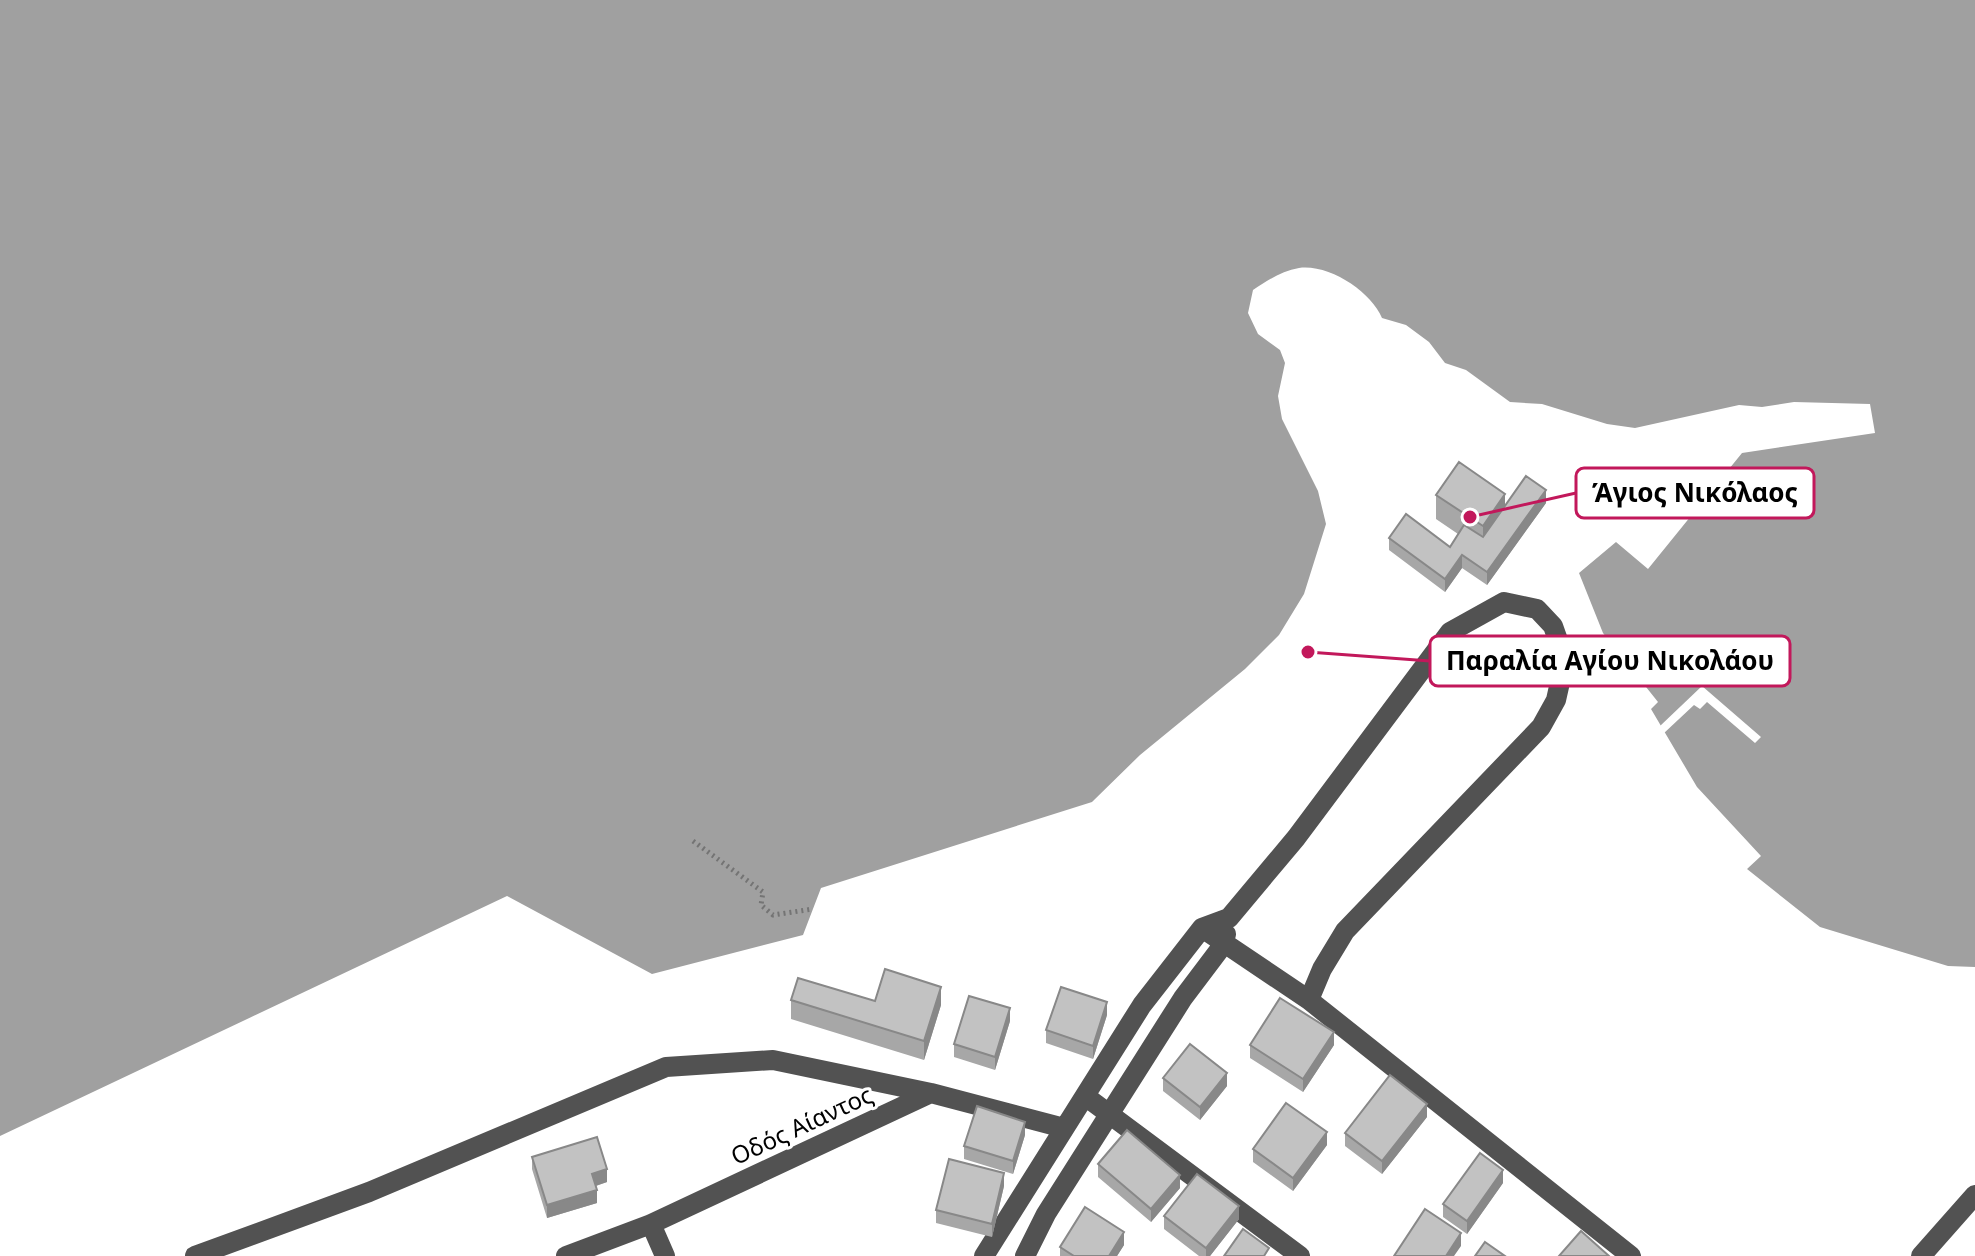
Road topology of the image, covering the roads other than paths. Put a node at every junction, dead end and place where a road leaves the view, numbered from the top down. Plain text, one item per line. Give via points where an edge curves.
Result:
1 (1229, 918) junction
2 (1202, 928) junction
3 (1223, 945) junction
4 (1309, 1000) junction
5 (931, 1093) junction
6 (1085, 1096) junction
7 (1111, 1114) junction
8 (1064, 1128) junction
9 (1975, 1195) edge
10 (651, 1224) junction
11 (195, 1256) edge
12 (566, 1256) edge
13 (665, 1256) edge
14 (984, 1256) edge
15 (1025, 1256) edge
16 (1300, 1256) edge
17 (1631, 1256) edge
18 (1921, 1256) edge

1 - 2 street
1 - 3 street
1 - 4 street via 1296,838 1450,632 1504,602 1537,609 1553,626 1565,660 1556,700 1541,727 1345,931
2 - 3 street
2 - 6 street via 1142,1005
3 - 4 street
3 - 7 street via 1183,998
4 - 17 street
5 - 8 street
5 - 10 street, Οδός Αίαντος
5 - 11 street via 773,1060 666,1067 369,1192
6 - 7 street
6 - 8 street
7 - 15 street
7 - 16 street
8 - 14 street
9 - 18 street
10 - 12 street, Οδός Αίαντος
10 - 13 street

